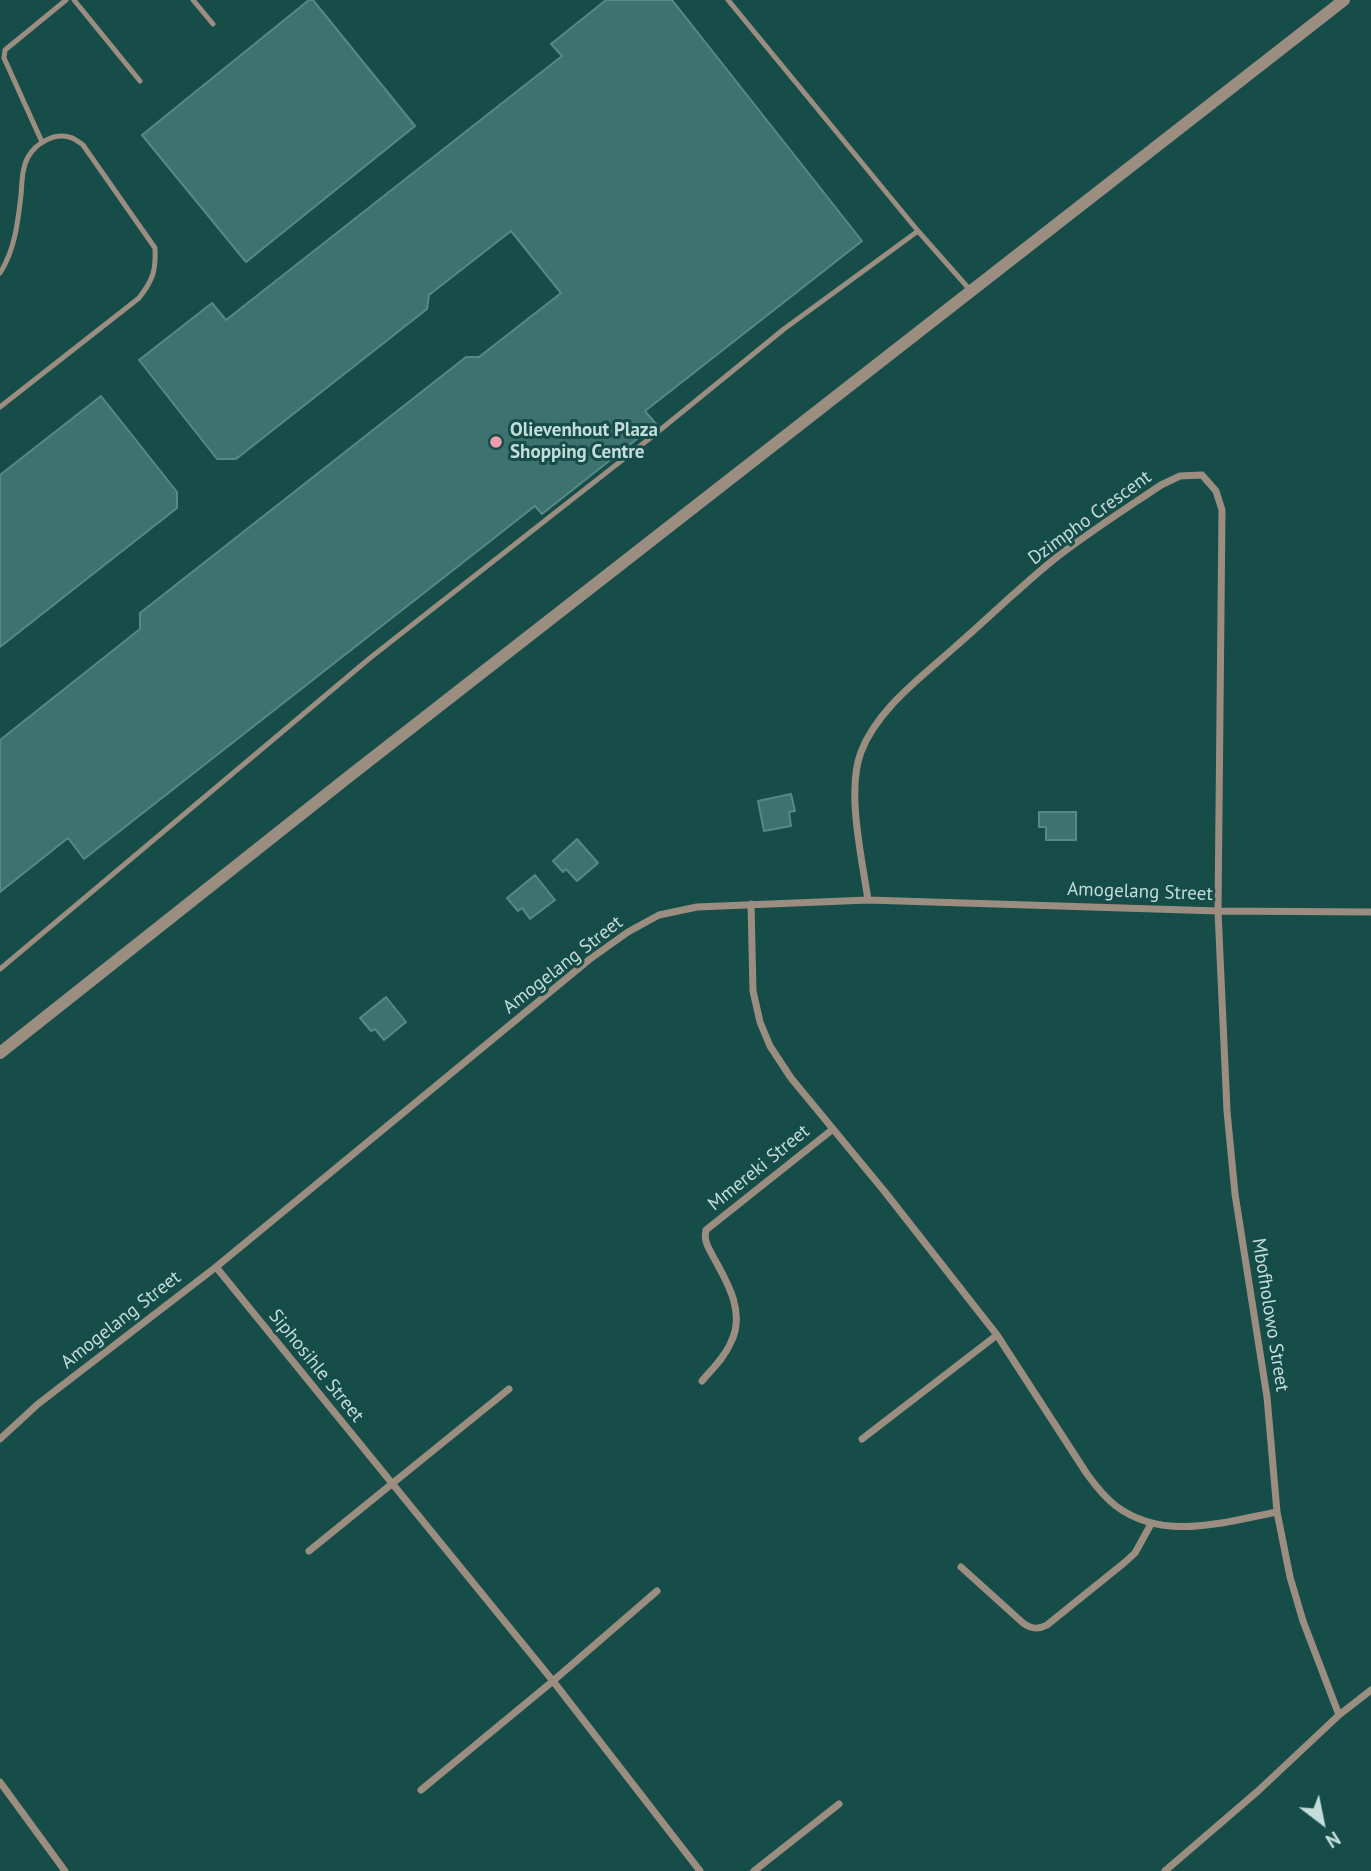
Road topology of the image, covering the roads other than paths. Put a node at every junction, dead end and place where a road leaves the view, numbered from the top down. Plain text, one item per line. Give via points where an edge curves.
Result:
1 (66, 0) edge
2 (74, 0) edge
3 (192, 0) edge
4 (728, 0) edge
5 (1344, 0) edge
6 (213, 24) dead end
7 (140, 81) dead end
8 (42, 142) junction
9 (918, 231) junction
10 (0, 273) edge
11 (971, 291) junction
12 (0, 407) edge
13 (868, 900) junction
14 (751, 904) junction
15 (1218, 911) junction
16 (1371, 912) edge
17 (0, 969) edge
18 (0, 1053) edge
19 (833, 1129) junction
20 (216, 1267) junction
21 (997, 1335) junction
22 (702, 1381) dead end
23 (509, 1389) dead end
24 (0, 1439) edge
25 (862, 1439) dead end
26 (393, 1484) junction
27 (1277, 1512) junction
28 (1151, 1524) junction
29 (309, 1551) dead end
30 (961, 1567) dead end
31 (657, 1591) dead end
32 (553, 1681) junction
33 (1371, 1690) edge
34 (1339, 1716) junction
35 (0, 1782) edge
36 (421, 1790) dead end
37 (839, 1804) dead end
38 (65, 1871) edge
39 (700, 1871) edge
40 (754, 1871) edge
41 (1165, 1871) edge

1 - 8 lane via 5,50 4,58
2 - 7 lane
3 - 6 lane
4 - 9 lane
5 - 11 street
8 - 10 lane via 29,155 23,171 13,243
8 - 12 lane via 56,136 72,137 83,145 155,248 155,265 151,282 139,298
9 - 11 lane
9 - 17 lane via 784,329 370,659
11 - 18 street
13 - 14 street, Amogelang Street
13 - 15 street, Amogelang Street
13 - 15 street, Dzimpho Crescent via 856,779 860,753 892,704 1052,562 1160,485 1193,474 1202,475 1216,491 1222,510
14 - 19 street, Mmereki Street via 754,991 760,1022 791,1078
14 - 20 street, Amogelang Street via 659,915 628,932
15 - 16 street, Amogelang Street
15 - 27 street, Mbofholowo Street via 1235,1194 1266,1397
19 - 21 street, Mmereki Street
19 - 22 street, Mmereki Street via 706,1230 705,1240 731,1289 736,1322 733,1340
20 - 24 street, Amogelang Street via 38,1404
20 - 26 street, Siphosihle Street
21 - 25 street
21 - 28 street, Mmereki Street via 1101,1492 1116,1506
23 - 26 street
26 - 29 street
26 - 32 street, Siphosihle Street
27 - 28 street, Mmereki Street via 1191,1528
27 - 34 street, Mbofholowo Street via 1303,1621
28 - 30 street via 1135,1553 1040,1629 1027,1627
31 - 32 street
32 - 36 street
32 - 39 street, Siphosihle Street
33 - 34 street
34 - 41 street
35 - 38 street
37 - 40 street

